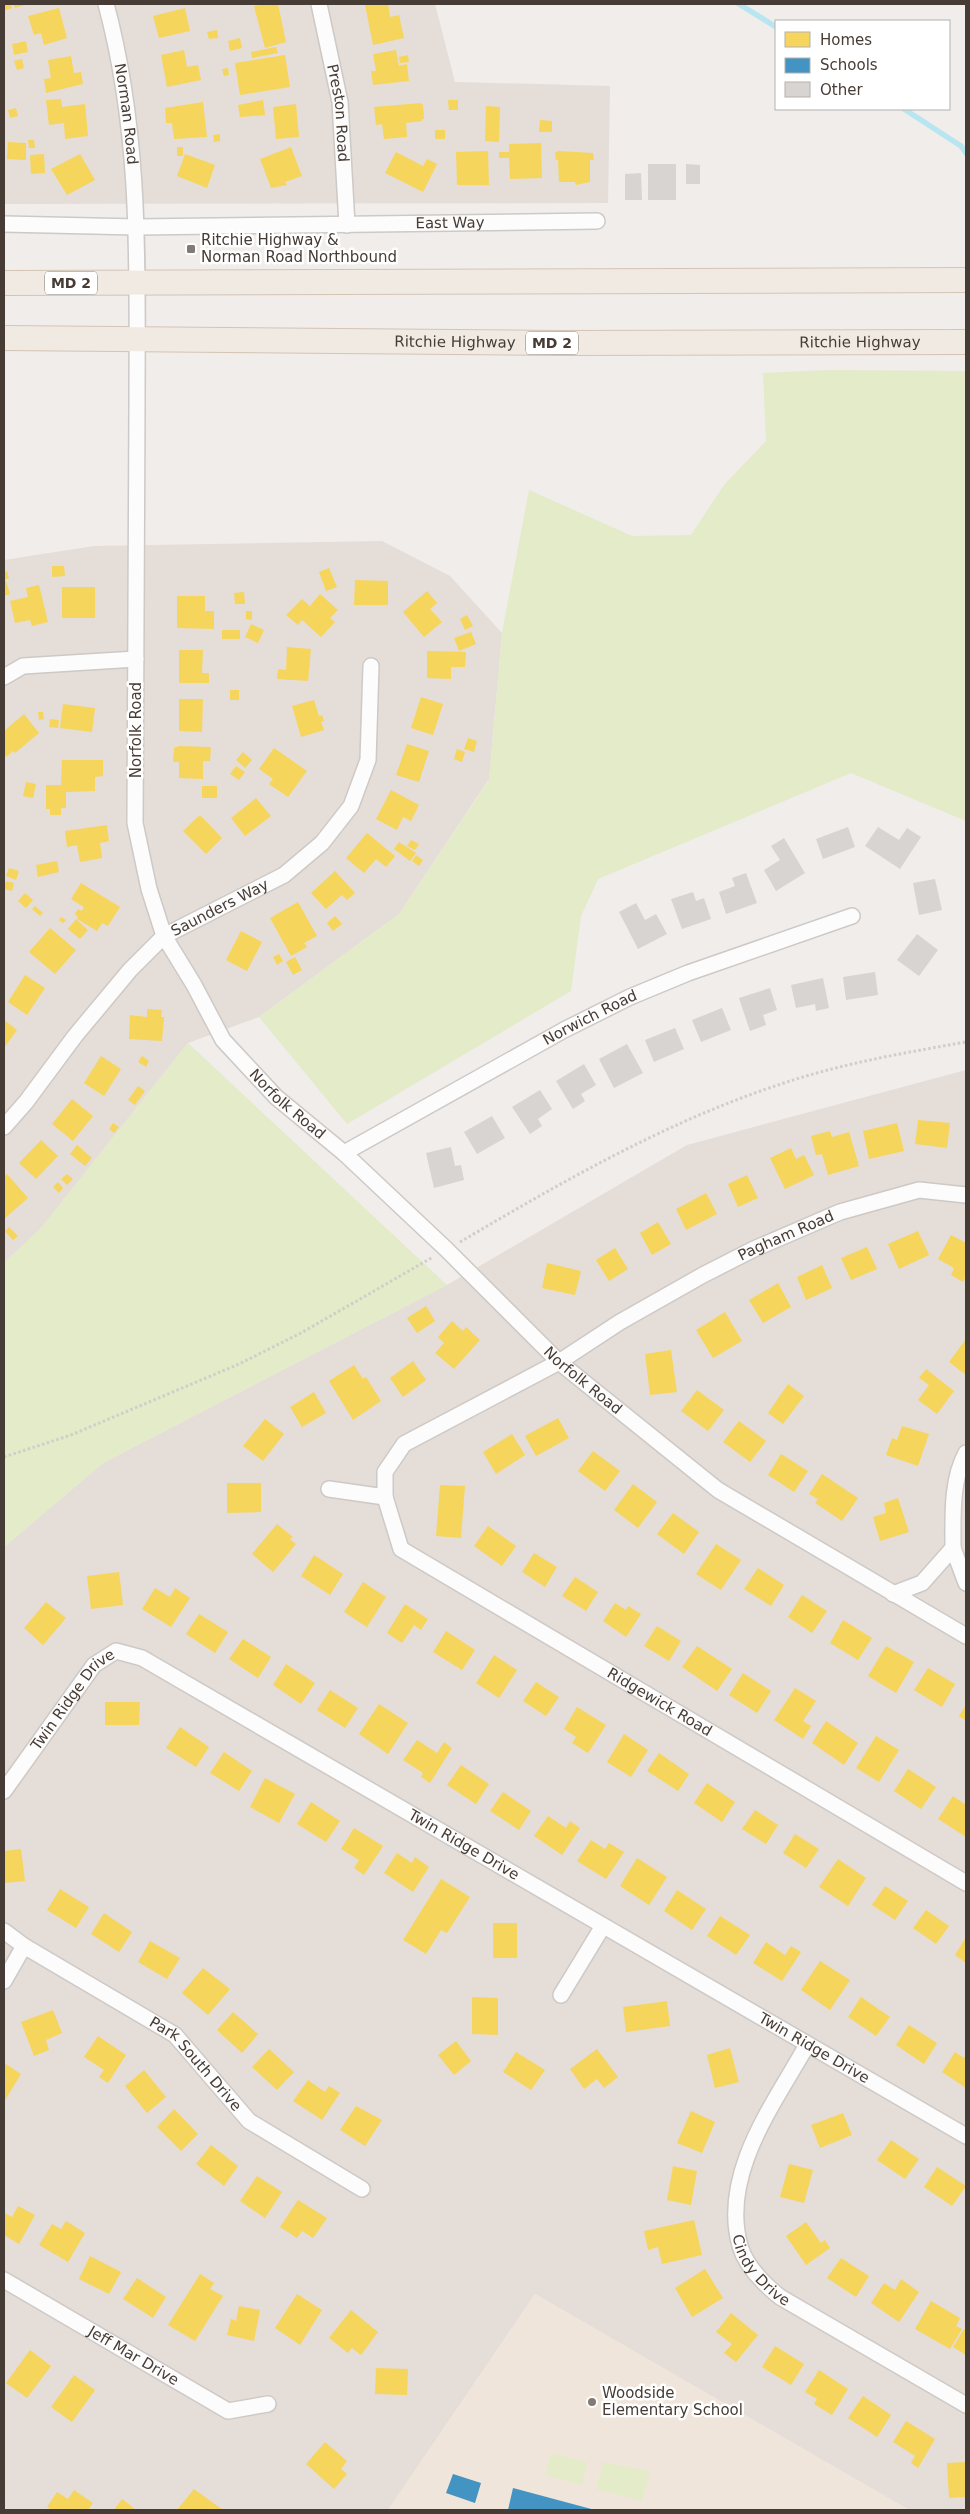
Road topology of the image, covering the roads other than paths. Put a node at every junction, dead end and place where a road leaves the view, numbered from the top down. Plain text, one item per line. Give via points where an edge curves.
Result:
1 (106, 4) edge
2 (319, 4) edge
3 (597, 221) dead end
4 (4, 224) edge
5 (347, 225) junction
6 (138, 227) junction
7 (966, 280) edge
8 (4, 283) edge
9 (137, 283) junction
10 (4, 338) edge
11 (137, 340) junction
12 (966, 342) edge
13 (136, 659) junction
14 (370, 666) dead end
15 (4, 677) edge
16 (852, 916) dead end
17 (164, 936) junction
18 (4, 1126) edge
19 (344, 1153) junction
20 (966, 1195) edge
21 (559, 1362) junction
22 (966, 1453) edge
23 (329, 1489) dead end
24 (385, 1497) junction
25 (953, 1548) junction
26 (966, 1583) edge
27 (893, 1594) junction
28 (966, 1636) edge
29 (4, 1791) edge
30 (966, 1883) edge
31 (603, 1926) junction
32 (4, 1931) edge
33 (24, 1946) junction
34 (4, 1981) edge
35 (561, 1995) dead end
36 (807, 2045) junction
37 (966, 2136) edge
38 (362, 2189) dead end
39 (4, 2280) edge
40 (268, 2404) dead end
41 (966, 2405) edge

1 - 6 street, Norman Road via 123,73
2 - 5 street, Preston Road via 340,102
3 - 5 street, East Way
4 - 6 street, East Way
5 - 6 street, East Way
6 - 9 street, Norman Road
7 - 9 main road, MD 2
8 - 9 main road, MD 2
9 - 11 street, Norfolk Road
10 - 11 main road, Ritchie Highway / MD 2
11 - 12 main road, Ritchie Highway / MD 2
11 - 13 street, Norfolk Road
13 - 15 street via 23,666
13 - 17 street, Norfolk Road via 135,823
14 - 17 street, Saunders Way via 368,760 351,806 322,843 284,875
16 - 19 street, Norwich Road via 630,997 564,1030
17 - 18 street, Saunders Way via 81,1028
17 - 19 street, Norfolk Road via 223,1040 276,1097
19 - 21 street, Norfolk Road
20 - 21 street, Pagham Road via 919,1190 840,1212 754,1249 620,1322
21 - 24 street, Ridgewick Road via 404,1444 385,1472
21 - 27 street, Norfolk Road via 718,1490
22 - 25 street via 960,1464 953,1511
23 - 24 street
24 - 30 street, Ridgewick Road via 401,1549
25 - 26 street
25 - 27 street via 922,1583
27 - 28 street, Norfolk Road
29 - 31 street, Twin Ridge Drive via 94,1664 116,1651 142,1658
31 - 35 street
31 - 36 street, Twin Ridge Drive
32 - 33 street
33 - 34 street
33 - 38 street, Park South Drive via 175,2035 249,2121
36 - 37 street, Twin Ridge Drive
36 - 41 street, Cindy Drive via 749,2149 735,2203 740,2247 760,2280 780,2297
39 - 40 street, Jeff Mar Drive via 228,2411

